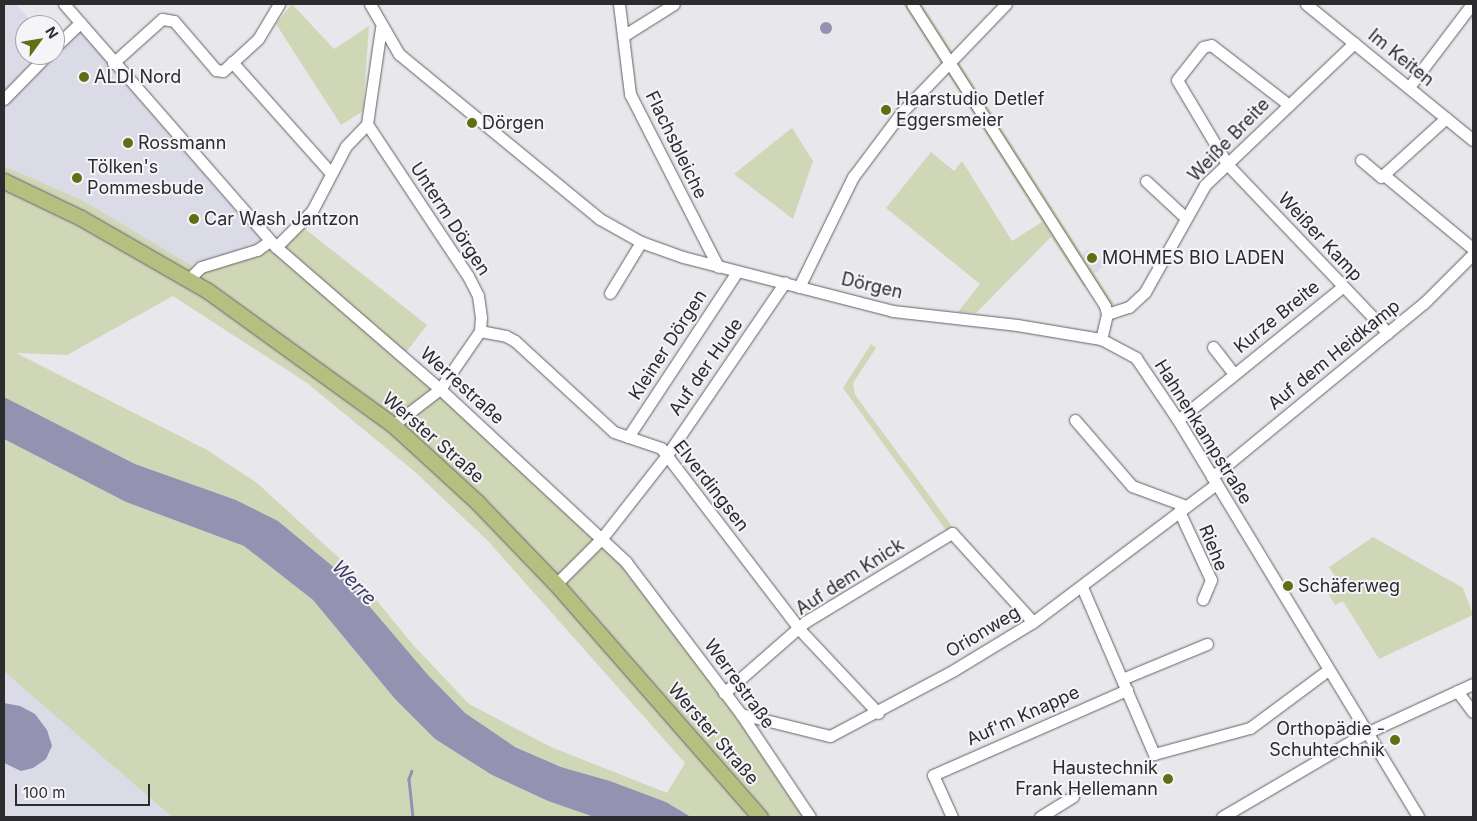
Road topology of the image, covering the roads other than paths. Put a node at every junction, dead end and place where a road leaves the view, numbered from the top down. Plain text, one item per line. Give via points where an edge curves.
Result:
1 (279, 4) edge
2 (370, 4) edge
3 (618, 4) edge
4 (674, 4) edge
5 (912, 4) edge
6 (1006, 4) edge
7 (1306, 4) edge
8 (1472, 4) edge
9 (70, 6) edge
10 (80, 23) junction
11 (382, 28) junction
12 (623, 36) junction
13 (65, 37) edge
14 (1354, 43) junction
15 (232, 62) junction
16 (950, 62) junction
17 (113, 63) junction
18 (37, 65) edge
19 (1408, 87) junction
20 (4, 100) edge
21 (1289, 105) junction
22 (1446, 118) junction
23 (367, 124) junction
24 (1473, 140) edge
25 (1360, 160) dead end
26 (1227, 164) junction
27 (331, 173) junction
28 (1384, 175) junction
29 (4, 181) edge
30 (1146, 181) dead end
31 (1186, 218) junction
32 (641, 242) junction
33 (273, 244) junction
34 (1473, 248) edge
35 (1473, 254) edge
36 (718, 267) junction
37 (737, 272) junction
38 (189, 279) junction
39 (785, 282) junction
40 (799, 287) junction
41 (1342, 287) junction
42 (610, 293) dead end
43 (1107, 314) junction
44 (480, 331) junction
45 (1388, 333) junction
46 (1101, 339) junction
47 (1213, 348) dead end
48 (1234, 374) junction
49 (440, 389) junction
50 (1076, 420) dead end
51 (1178, 420) junction
52 (393, 425) junction
53 (628, 438) junction
54 (667, 455) junction
55 (1214, 480) junction
56 (1182, 508) junction
57 (602, 538) junction
58 (556, 584) junction
59 (1082, 587) junction
60 (1203, 599) dead end
61 (1033, 622) junction
62 (800, 630) junction
63 (1207, 644) dead end
64 (1328, 670) junction
65 (1122, 679) junction
66 (1473, 684) edge
67 (1127, 690) junction
68 (1457, 691) junction
69 (724, 693) junction
70 (878, 712) junction
71 (1473, 712) edge
72 (741, 714) junction
73 (1366, 733) junction
74 (1073, 796) dead end
75 (760, 817) edge
76 (810, 817) edge
77 (952, 817) edge
78 (1040, 817) edge
79 (1222, 817) edge
80 (1418, 817) edge

1 - 15 street via 258,39
2 - 11 street, Dörgen
3 - 12 street, Flachsbleiche
4 - 12 street
5 - 16 street
6 - 16 street
7 - 14 street, Im Keiten
8 - 19 street
9 - 10 street, Werrestraße
10 - 13 street
10 - 17 street, Werrestraße
11 - 23 street
11 - 32 street, Dörgen via 399,54 478,120 600,219
12 - 36 street, Flachsbleiche via 630,94
14 - 19 street, Im Keiten
14 - 21 street, Weiße Breite
15 - 17 street via 223,70 216,70 174,21 162,19
15 - 27 street
16 - 40 street via 901,113 853,177
16 - 43 street via 1105,306
17 - 33 street, Werrestraße
18 - 20 street
19 - 22 street, Im Keiten
21 - 26 street, Weiße Breite
21 - 26 street, Weißer Kamp via 1219,49 1211,45 1203,47 1176,80
22 - 24 street, Im Keiten
22 - 28 street
23 - 27 street via 346,146
23 - 44 street, Unterm Dörgen via 468,276 478,296
25 - 28 street via 1382,177
26 - 31 street, Weiße Breite via 1205,185
26 - 41 street, Weißer Kamp
27 - 33 street via 312,211
28 - 34 street
29 - 38 main road, Werster Straße via 81,218
30 - 31 street
31 - 43 street, Weiße Breite via 1137,301
32 - 36 street, Dörgen
32 - 42 street
33 - 38 street via 201,267
33 - 49 street, Werrestraße
35 - 45 street, Auf dem Heidkamp
36 - 37 street, Dörgen
37 - 39 street, Dörgen
37 - 53 street, Kleiner Dörgen
38 - 52 main road, Werster Straße via 284,343
39 - 40 street, Dörgen
39 - 54 street, Auf der Hude
40 - 46 street, Dörgen via 893,311 1017,324
41 - 45 street, Weißer Kamp
41 - 48 street, Kurze Breite
43 - 46 street
44 - 49 street
44 - 53 street, Elverdingsen via 515,341 614,432
45 - 55 street, Auf dem Heidkamp
46 - 51 street, Hahnenkampstraße via 1136,358
47 - 48 street, Kurze Breite
48 - 51 street, Kurze Breite
49 - 52 street
49 - 57 street, Werrestraße
50 - 56 street via 1132,486
51 - 55 street, Hahnenkampstraße
52 - 58 main road, Werster Straße via 477,502
53 - 54 street, Elverdingsen via 661,448
54 - 57 street, Auf der Hude
54 - 62 street, Elverdingsen
55 - 56 street, Orionweg
55 - 64 street, Hahnenkampstraße
56 - 59 street, Orionweg
56 - 60 street, Riehe via 1211,580
57 - 58 street, Auf der Hude
57 - 69 street, Werrestraße via 626,562
58 - 75 main road, Werster Straße
59 - 61 street, Orionweg
59 - 65 street
61 - 62 street, Auf dem Knick via 952,533 805,622
61 - 70 street, Orionweg
62 - 69 street, Auf dem Knick
62 - 70 street, Elverdingsen
63 - 65 street
64 - 67 street via 1250,728 1198,745 1154,754
64 - 73 street, Hahnenkampstraße
65 - 67 street
66 - 68 street
67 - 77 street, Auf'm Knappe via 933,775
68 - 71 street
68 - 73 street
69 - 72 street, Werrestraße
70 - 72 street, Orionweg via 830,736
72 - 76 street, Werrestraße
73 - 79 street
73 - 80 street, Hahnenkampstraße
74 - 78 street

